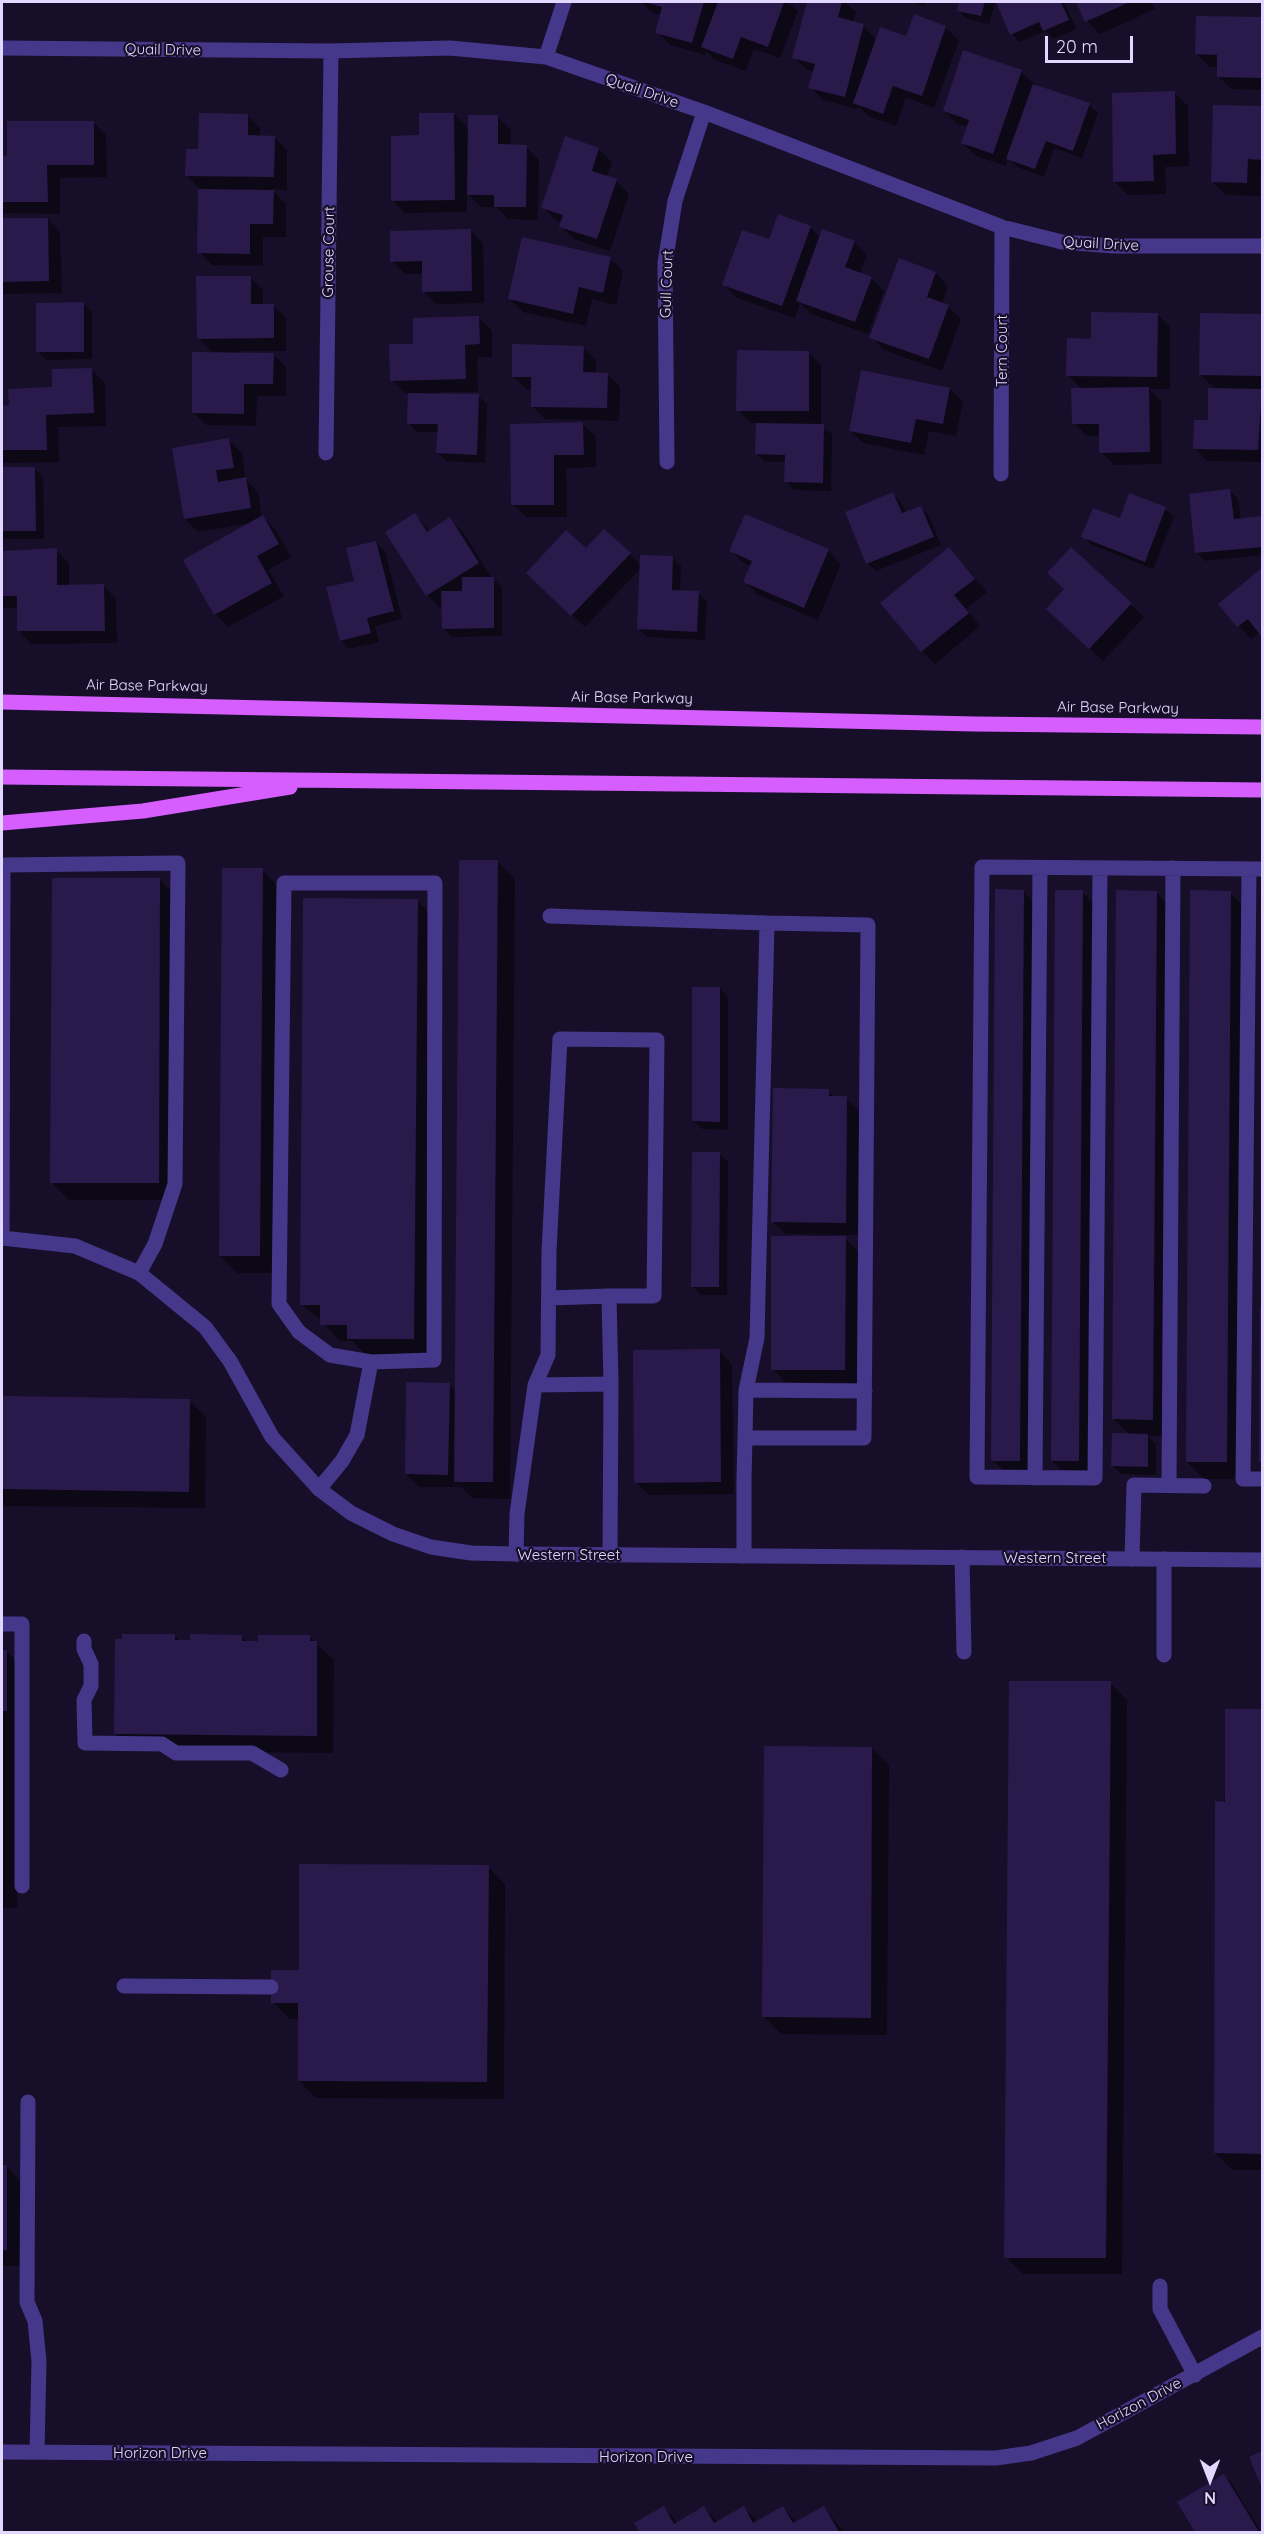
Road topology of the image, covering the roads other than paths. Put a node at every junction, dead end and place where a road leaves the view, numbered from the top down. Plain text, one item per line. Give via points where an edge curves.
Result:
1 (564, 2) edge
2 (2, 48) edge
3 (331, 51) junction
4 (546, 57) junction
5 (704, 112) junction
6 (1002, 227) junction
7 (1263, 246) edge
8 (326, 453) dead end
9 (667, 462) dead end
10 (1001, 474) dead end
11 (2, 702) edge
12 (1263, 727) edge
13 (2, 777) edge
14 (334, 780) junction
15 (1263, 790) edge
16 (2, 823) edge
17 (1040, 868) junction
18 (1100, 868) junction
19 (1173, 868) junction
20 (1256, 869) edge
21 (550, 916) dead end
22 (767, 922) junction
23 (2, 1238) edge
24 (139, 1273) junction
25 (609, 1296) junction
26 (550, 1298) junction
27 (371, 1362) junction
28 (612, 1384) junction
29 (535, 1385) junction
30 (747, 1390) junction
31 (865, 1391) junction
32 (745, 1438) junction
33 (1035, 1478) junction
34 (1263, 1479) edge
35 (1169, 1485) junction
36 (1204, 1486) dead end
37 (319, 1489) junction
38 (516, 1554) junction
39 (610, 1555) junction
40 (744, 1556) junction
41 (962, 1557) junction
42 (1132, 1559) junction
43 (1164, 1559) junction
44 (1263, 1560) edge
45 (2, 1624) edge
46 (84, 1641) dead end
47 (964, 1652) dead end
48 (1164, 1655) dead end
49 (281, 1770) dead end
50 (22, 1886) dead end
51 (124, 1986) dead end
52 (271, 1987) dead end
53 (28, 2102) dead end
54 (1160, 2286) dead end
55 (1263, 2337) edge
56 (1195, 2374) junction
57 (2, 2452) edge
58 (37, 2452) junction

1 - 4 street
2 - 3 street, Quail Drive
3 - 4 street, Quail Drive via 450,48
3 - 8 street, Grouse Court
4 - 5 street, Quail Drive
5 - 6 street, Quail Drive
5 - 9 street, Gull Court via 675,201 665,263
6 - 7 street, Quail Drive via 1062,242 1103,246
6 - 10 street, Tern Court
11 - 12 main road, Air Base Parkway
13 - 14 main road
14 - 15 main road
14 - 16 main road via 143,811
17 - 18 street
17 - 33 street
17 - 33 street via 982,867 978,1346 977,1477
18 - 19 street
18 - 33 street via 1095,1478
19 - 20 street
19 - 35 street
20 - 34 street via 1243,1479
21 - 22 street
22 - 30 street via 757,1338
22 - 31 street via 868,925
23 - 24 street, Western Street via 75,1246
23 - 24 street via 3,865 178,863 175,1184 155,1244
24 - 37 street, Western Street via 205,1327 230,1361 272,1437
25 - 26 street
25 - 26 street via 654,1296 657,1040 560,1039
25 - 28 street
26 - 29 street via 548,1355
27 - 27 street via 434,1360 435,883 284,883 279,1304 299,1332 330,1355
27 - 37 street via 357,1435
28 - 29 street
28 - 39 street
29 - 38 street via 517,1514
30 - 31 street
30 - 32 street
31 - 32 street via 864,1438
32 - 40 street
35 - 36 street
35 - 42 street via 1134,1485
37 - 38 street, Western Street via 351,1513 431,1547
38 - 39 street, Western Street
39 - 40 street, Western Street
40 - 41 street, Western Street
41 - 42 street, Western Street
41 - 47 street
42 - 43 street, Western Street
43 - 44 street, Western Street
43 - 48 street
45 - 50 street via 22,1624
46 - 49 street via 91,1664 91,1686 84,1700 85,1743 162,1744 176,1753 252,1753
51 - 52 street
53 - 58 street via 27,2302 34,2321 39,2361
54 - 56 street via 1160,2309
55 - 56 street, Horizon Drive
56 - 58 street, Horizon Drive via 1077,2438 1031,2454 996,2458
57 - 58 street, Horizon Drive

